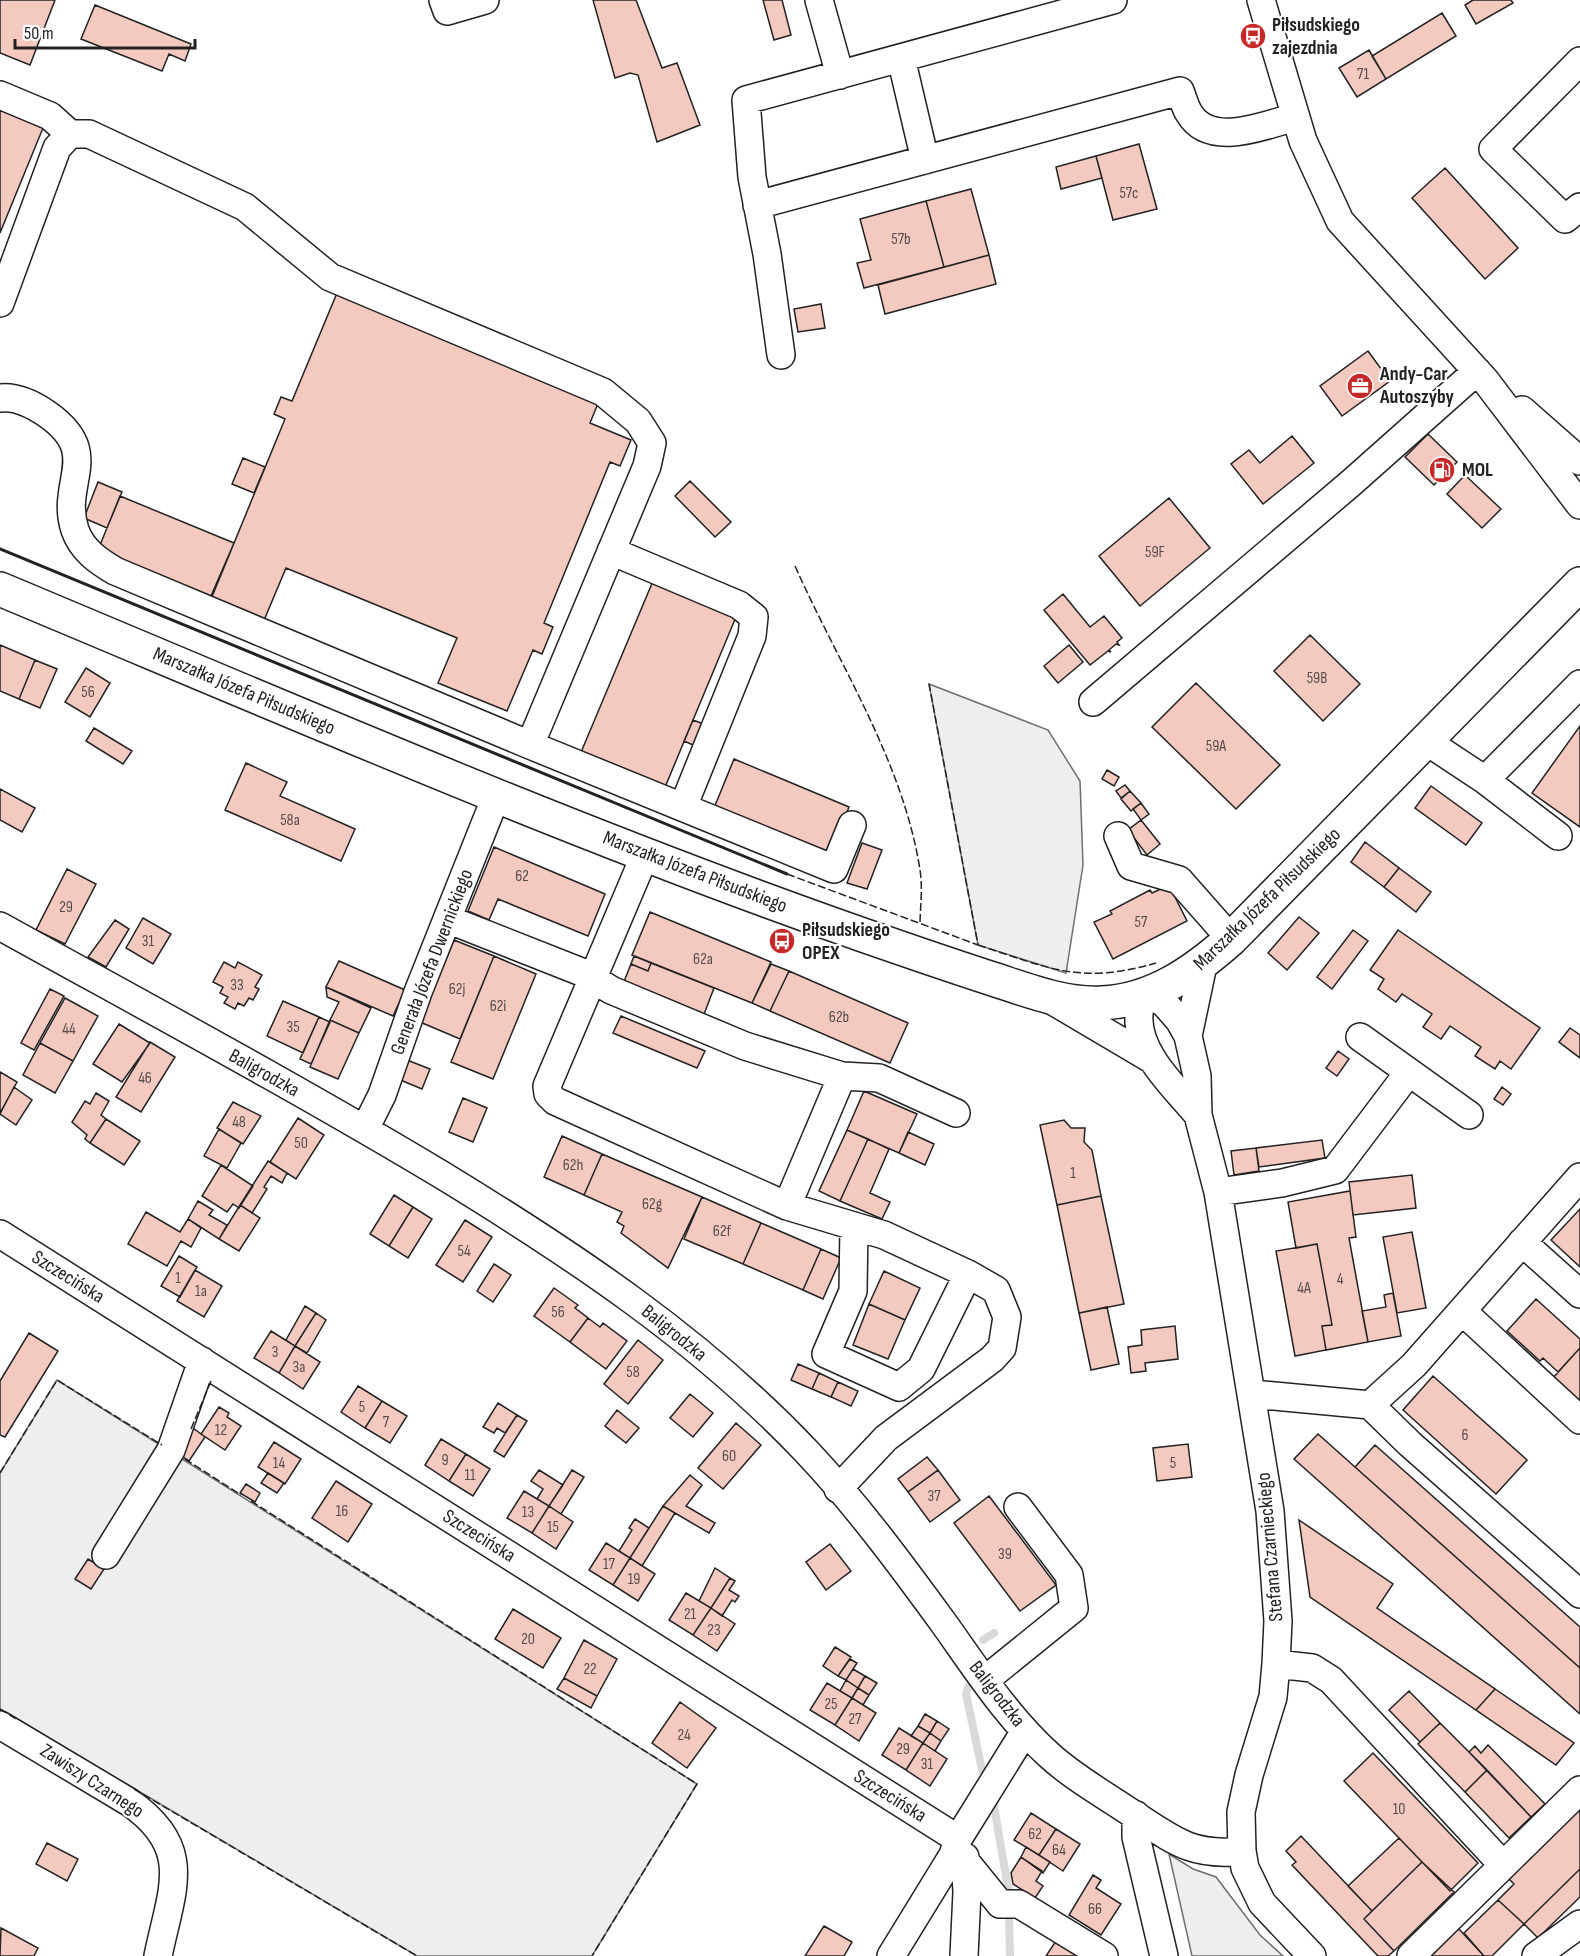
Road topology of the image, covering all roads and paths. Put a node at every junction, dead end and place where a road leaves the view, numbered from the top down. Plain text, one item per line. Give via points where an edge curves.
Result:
1 (443, 0) edge
2 (485, 0) edge
3 (819, 0) edge
4 (1113, 0) edge
5 (1260, 0) edge
6 (901, 58) junction
7 (1580, 61) edge
8 (840, 75) junction
9 (0, 95) edge
10 (1295, 117) junction
11 (70, 134) junction
12 (925, 160) junction
13 (757, 205) junction
14 (1580, 207) edge
15 (0, 303) edge
16 (782, 355) dead end
17 (1481, 375) junction
18 (0, 398) edge
19 (1580, 461) edge
20 (1580, 505) edge
21 (611, 551) junction
22 (1580, 584) edge
23 (0, 589) edge
24 (1580, 684) edge
25 (1093, 702) dead end
26 (1426, 741) junction
27 (530, 745) junction
28 (1485, 780) junction
29 (497, 794) junction
30 (683, 807) junction
31 (852, 825) dead end
32 (1118, 836) dead end
33 (1558, 836) dead end
34 (645, 855) junction
35 (447, 919) junction
36 (0, 926) edge
37 (1231, 939) junction
38 (1203, 965) junction
39 (595, 980) junction
40 (1147, 992) junction
41 (1044, 996) junction
42 (1188, 1036) junction
43 (1360, 1037) dead end
44 (1153, 1060) junction
45 (1409, 1072) junction
46 (842, 1076) junction
47 (956, 1113) dead end
48 (1198, 1114) junction
49 (1469, 1115) dead end
50 (365, 1129) junction
51 (1580, 1177) edge
52 (1218, 1192) junction
53 (787, 1206) junction
54 (854, 1226) junction
55 (0, 1234) edge
56 (1522, 1242) junction
57 (968, 1274) junction
58 (1580, 1293) edge
59 (1462, 1311) junction
60 (202, 1361) junction
61 (1252, 1394) junction
62 (1370, 1405) junction
63 (1580, 1420) edge
64 (838, 1489) junction
65 (1018, 1507) dead end
66 (106, 1555) dead end
67 (1580, 1594) edge
68 (1276, 1664) junction
69 (985, 1680) junction
70 (0, 1725) edge
71 (1025, 1731) junction
72 (1580, 1790) edge
73 (1136, 1815) junction
74 (962, 1850) junction
75 (1242, 1851) junction
76 (1503, 1865) junction
77 (1580, 1924) edge
78 (158, 1956) edge
79 (891, 1956) edge
80 (964, 1956) edge
81 (1104, 1956) edge
82 (1164, 1956) edge
83 (1312, 1956) edge
84 (1411, 1956) edge
85 (1536, 1956) edge

1 - 2 street via 447,11
3 - 8 street
4 - 6 street
5 - 10 street
6 - 8 street
6 - 12 street
7 - 14 street via 1493,150 1565,219
8 - 13 street via 746,100
9 - 11 street via 50,116
10 - 12 street via 1229,134 1210,130 1190,116 1180,91
10 - 17 street via 1340,221
11 - 15 street via 57,148
11 - 21 street via 90,135 245,207 330,277 603,392 638,421 652,442 647,466
12 - 13 street
13 - 16 street
17 - 19 street
17 - 20 street
17 - 25 street
18 - 27 street via 25,402 42,410 69,433 78,466 72,512 75,529 82,545 95,559 147,586
21 - 27 street
21 - 30 street via 739,605 754,617 752,636
22 - 26 main road, Marszałka Józefa Piłsudskiego
23 - 29 main road, Marszałka Józefa Piłsudskiego
24 - 28 street
26 - 28 street
26 - 37 main road, Marszałka Józefa Piłsudskiego
27 - 30 street
28 - 33 street
29 - 34 main road, Marszałka Józefa Piłsudskiego
29 - 35 street, Generała Józefa Dwernickiego
30 - 31 street via 834,868
32 - 37 street via 1131,866 1179,880
34 - 39 street
34 - 41 main road, Marszałka Józefa Piłsudskiego
35 - 39 street
35 - 50 street, Generała Józefa Dwernickiego
36 - 50 street, Baligrodzka
37 - 38 main road, Marszałka Józefa Piłsudskiego
38 - 40 main road, Marszałka Józefa Piłsudskiego
38 - 42 street, Stefana Czarnieckiego
39 - 46 street via 610,990 745,1047
39 - 53 street via 547,1086 548,1094 555,1101
40 - 41 main road, Marszałka Józefa Piłsudskiego via 1101,1003
40 - 42 street, Stefana Czarnieckiego via 1165,1004
40 - 44 street, Stefana Czarnieckiego via 1138,1013 1141,1035
41 - 44 street, Stefana Czarnieckiego
42 - 48 street, Stefana Czarnieckiego via 1197,1076
43 - 45 street
44 - 48 street, Stefana Czarnieckiego
45 - 49 street
45 - 52 street via 1335,1170
46 - 47 street via 879,1078
46 - 53 street
48 - 52 street, Stefana Czarnieckiego
50 - 64 street, Baligrodzka via 548,1240 656,1317 755,1402
51 - 56 street
52 - 61 street, Stefana Czarnieckiego
53 - 54 street
54 - 57 street via 884,1234
54 - 57 street via 853,1290 826,1354 899,1387 921,1369
55 - 60 street, Szczecińska
56 - 58 street
56 - 59 street
57 - 64 street via 996,1290 1003,1303 1006,1317 1002,1348 886,1438
59 - 62 street via 1414,1365
59 - 63 street
60 - 66 street via 171,1450
60 - 74 street, Szczecińska
61 - 62 street
61 - 68 street, Stefana Czarnieckiego via 1276,1568
62 - 67 street
64 - 69 street, Baligrodzka via 919,1589
65 - 69 street via 1069,1575 1074,1608
68 - 75 street, Stefana Czarnieckiego via 1273,1697 1241,1812
68 - 76 street via 1312,1668 1331,1680
69 - 71 street, Baligrodzka
70 - 78 street, Zawiszy Czarnego via 129,1802 147,1815 169,1842 175,1875
71 - 73 street, Baligrodzka via 1051,1757
71 - 74 street
72 - 76 street
73 - 75 street, Baligrodzka via 1178,1842 1202,1852
73 - 82 street via 1136,1837
74 - 79 street via 953,1855
74 - 80 street
74 - 81 street, Szczecińska via 1000,1904 1019,1904
75 - 83 street, Stefana Czarnieckiego via 1245,1868 1262,1903
76 - 84 street
77 - 85 street

